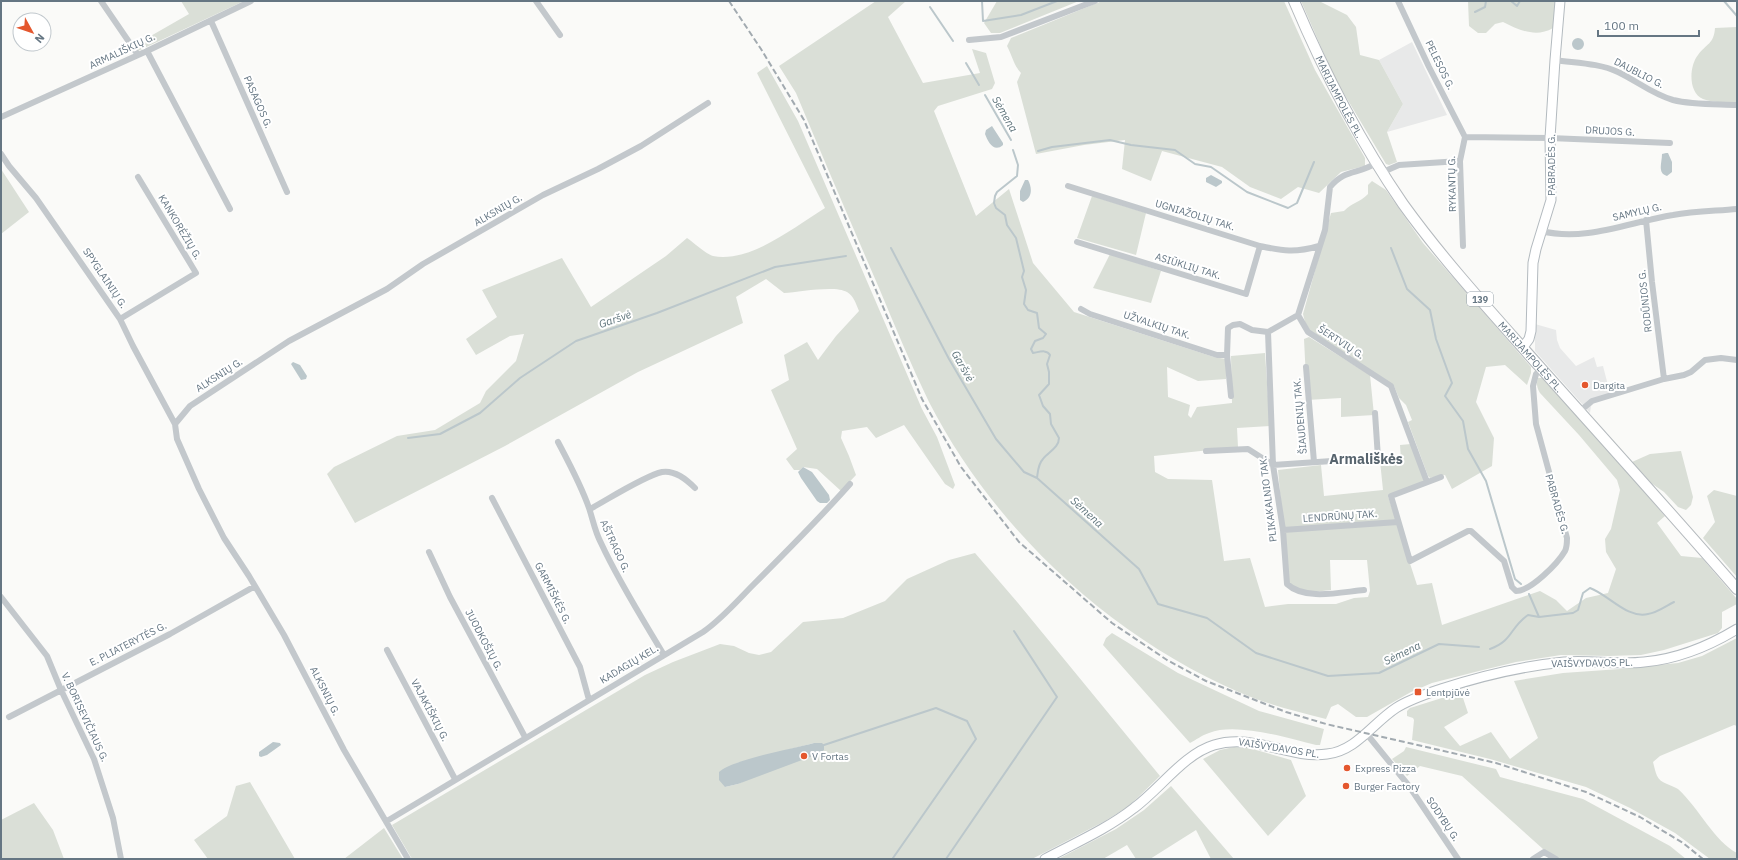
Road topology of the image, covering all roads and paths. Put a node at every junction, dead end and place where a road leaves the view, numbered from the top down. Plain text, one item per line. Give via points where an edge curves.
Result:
1 (101, 1) edge
2 (251, 1) edge
3 (536, 1) edge
4 (1095, 1) edge
5 (1294, 1) edge
6 (1398, 1) edge
7 (1560, 1) edge
8 (211, 21) junction
9 (560, 35) dead end
10 (969, 40) dead end
11 (147, 50) junction
12 (138, 55) junction
13 (1555, 60) junction
14 (708, 103) dead end
15 (1737, 105) edge
16 (1, 117) edge
17 (1465, 137) junction
18 (1550, 138) junction
19 (1670, 143) dead end
20 (1, 154) edge
21 (1460, 161) junction
22 (1376, 163) junction
23 (1383, 172) junction
24 (138, 177) dead end
25 (1068, 186) dead end
26 (287, 192) dead end
27 (230, 209) dead end
28 (1737, 210) edge
29 (1646, 220) junction
30 (1542, 231) junction
31 (1077, 242) dead end
32 (1260, 246) junction
33 (1319, 246) junction
34 (1463, 246) dead end
35 (1081, 309) dead end
36 (1298, 315) junction
37 (120, 319) junction
38 (1268, 332) junction
39 (1523, 347) junction
40 (1228, 354) junction
41 (1737, 360) edge
42 (1306, 367) dead end
43 (1542, 369) junction
44 (1664, 379) junction
45 (1231, 396) dead end
46 (1580, 411) junction
47 (1375, 413) dead end
48 (175, 424) junction
49 (558, 442) dead end
50 (1206, 452) dead end
51 (1391, 457) dead end
52 (1378, 458) junction
53 (1314, 462) junction
54 (1274, 465) junction
55 (1441, 477) dead end
56 (1427, 482) junction
57 (850, 484) dead end
58 (695, 488) dead end
59 (492, 498) dead end
60 (590, 509) junction
61 (1398, 522) junction
62 (1283, 530) junction
63 (429, 552) dead end
64 (255, 586) junction
65 (1737, 588) edge
66 (1364, 590) dead end
67 (1, 597) edge
68 (1737, 629) edge
69 (387, 650) dead end
70 (664, 655) junction
71 (61, 690) junction
72 (589, 700) junction
73 (9, 717) dead end
74 (1366, 733) junction
75 (525, 737) junction
76 (455, 779) junction
77 (387, 821) junction
78 (121, 859) edge
79 (408, 859) edge
80 (1045, 859) edge
81 (1458, 859) edge
82 (1533, 859) edge
83 (1556, 859) edge

1 - 12 street
2 - 8 street, ARMALIŠKIŲ G.
3 - 9 street
4 - 10 street via 1001,37
5 - 22 main road, MARIJAMPOLĖS PL. / 139 via 1325,71
6 - 17 street, PELESOS G.
7 - 13 main road, PABRADĖS G.
8 - 11 street, ARMALIŠKIŲ G.
8 - 26 street, PASAGOS G.
11 - 12 street, ARMALIŠKIŲ G.
11 - 27 street
12 - 16 street, ARMALIŠKIŲ G.
13 - 15 street, DAUBLIO G. via 1606,67 1654,93 1673,100
13 - 18 main road, PABRADĖS G.
14 - 48 street, ALKSNIŲ G. via 642,146 543,196 423,264 387,289 289,341 190,406
17 - 18 street
17 - 21 street, RYKANTŲ G.
18 - 19 street, DRUJOS G.
18 - 30 main road, PABRADĖS G. via 1551,200
20 - 37 street, SPYGLAINIŲ G. via 36,198
21 - 23 street via 1399,165
21 - 34 street, RYKANTŲ G.
22 - 23 main road, MARIJAMPOLĖS PL. / 139
22 - 33 street via 1344,174 1330,187 1325,230
23 - 39 main road, MARIJAMPOLĖS PL. / 139 via 1426,234
24 - 37 street, KANKORĖŽIŲ G. via 196,273
25 - 32 street, UGNIAŽOLIŲ TAK.
28 - 29 street, SAMYLŲ G. via 1674,214
29 - 30 street, SAMYLŲ G. via 1578,235
29 - 44 street, RODŪNIOS G.
30 - 39 main road, PABRADĖS G. via 1533,263 1529,340
31 - 32 street, ASIŪKLIŲ TAK. via 1246,294
32 - 33 street, UGNIAŽOLIŲ TAK. via 1285,251 1303,251
33 - 36 street
35 - 40 street, UŽVALKIŲ TAK. via 1217,355
36 - 38 street
36 - 56 street, ŠERTVIŲ G. via 1308,332 1391,386
37 - 48 street, SPYGLAINIŲ G.
38 - 40 street via 1233,324 1228,328
38 - 54 street, PLIKAKALNIO TAK.
39 - 43 main road, MARIJAMPOLĖS PL. / 139
40 - 45 street
41 - 44 street via 1705,360 1691,372
42 - 53 street, ŠIAUDENIŲ TAK.
43 - 46 main road, MARIJAMPOLĖS PL. / 139
43 - 61 street, PABRADĖS G. via 1534,378 1534,414 1567,538 1566,550 1560,559 1539,579 1516,591 1512,587 1504,561 1471,531 1410,561
44 - 46 street via 1592,401
46 - 65 main road, MARIJAMPOLĖS PL. / 139
47 - 52 street
48 - 64 street, ALKSNIŲ G. via 177,439 199,489 224,538
49 - 60 street, AŠTRAGO G.
50 - 54 street via 1248,449
51 - 52 street
52 - 53 street
53 - 54 street
54 - 62 street, PLIKAKALNIO TAK.
55 - 56 street
56 - 61 street via 1391,496
57 - 70 street, KADAGIŲ KEL. via 825,513 715,623
58 - 60 street via 685,478 663,472
59 - 72 street, GARMIŠKĖS G. via 580,667
60 - 70 street, AŠTRAGO G. via 600,541 616,575
61 - 62 street, LENDRŪNŲ TAK.
62 - 66 street, PLIKAKALNIO TAK. via 1287,584 1293,590 1310,594
63 - 75 street, JUODKOŠIŲ G. via 450,597
64 - 71 street, E. PLIATERYTĖS G. via 170,634
64 - 77 street, ALKSNIŲ G. via 284,635 344,750
67 - 71 street, V. BORISEVIČIAUS G. via 47,656
68 - 74 main road, VAIŠVYDAVOS PL. via 1706,646 1680,656 1644,662 1543,665 1455,685 1409,701 1384,717
69 - 76 street, VAJAKIŠKIŲ G.
70 - 72 street, KADAGIŲ KEL.
71 - 73 street, E. PLIATERYTĖS G.
71 - 78 street, V. BORISEVIČIAUS G. via 94,759 112,812
72 - 75 street, KADAGIŲ KEL.
74 - 80 main road, VAIŠVYDAVOS PL. via 1349,747 1326,754 1306,754 1244,741 1212,745 1189,759 1149,797 1127,813
74 - 81 street, SODYBŲ G. via 1409,786
75 - 76 street, KADAGIŲ KEL.
76 - 77 street, KADAGIŲ KEL.
77 - 79 street, ALKSNIŲ G.
82 - 83 street via 1544,852

